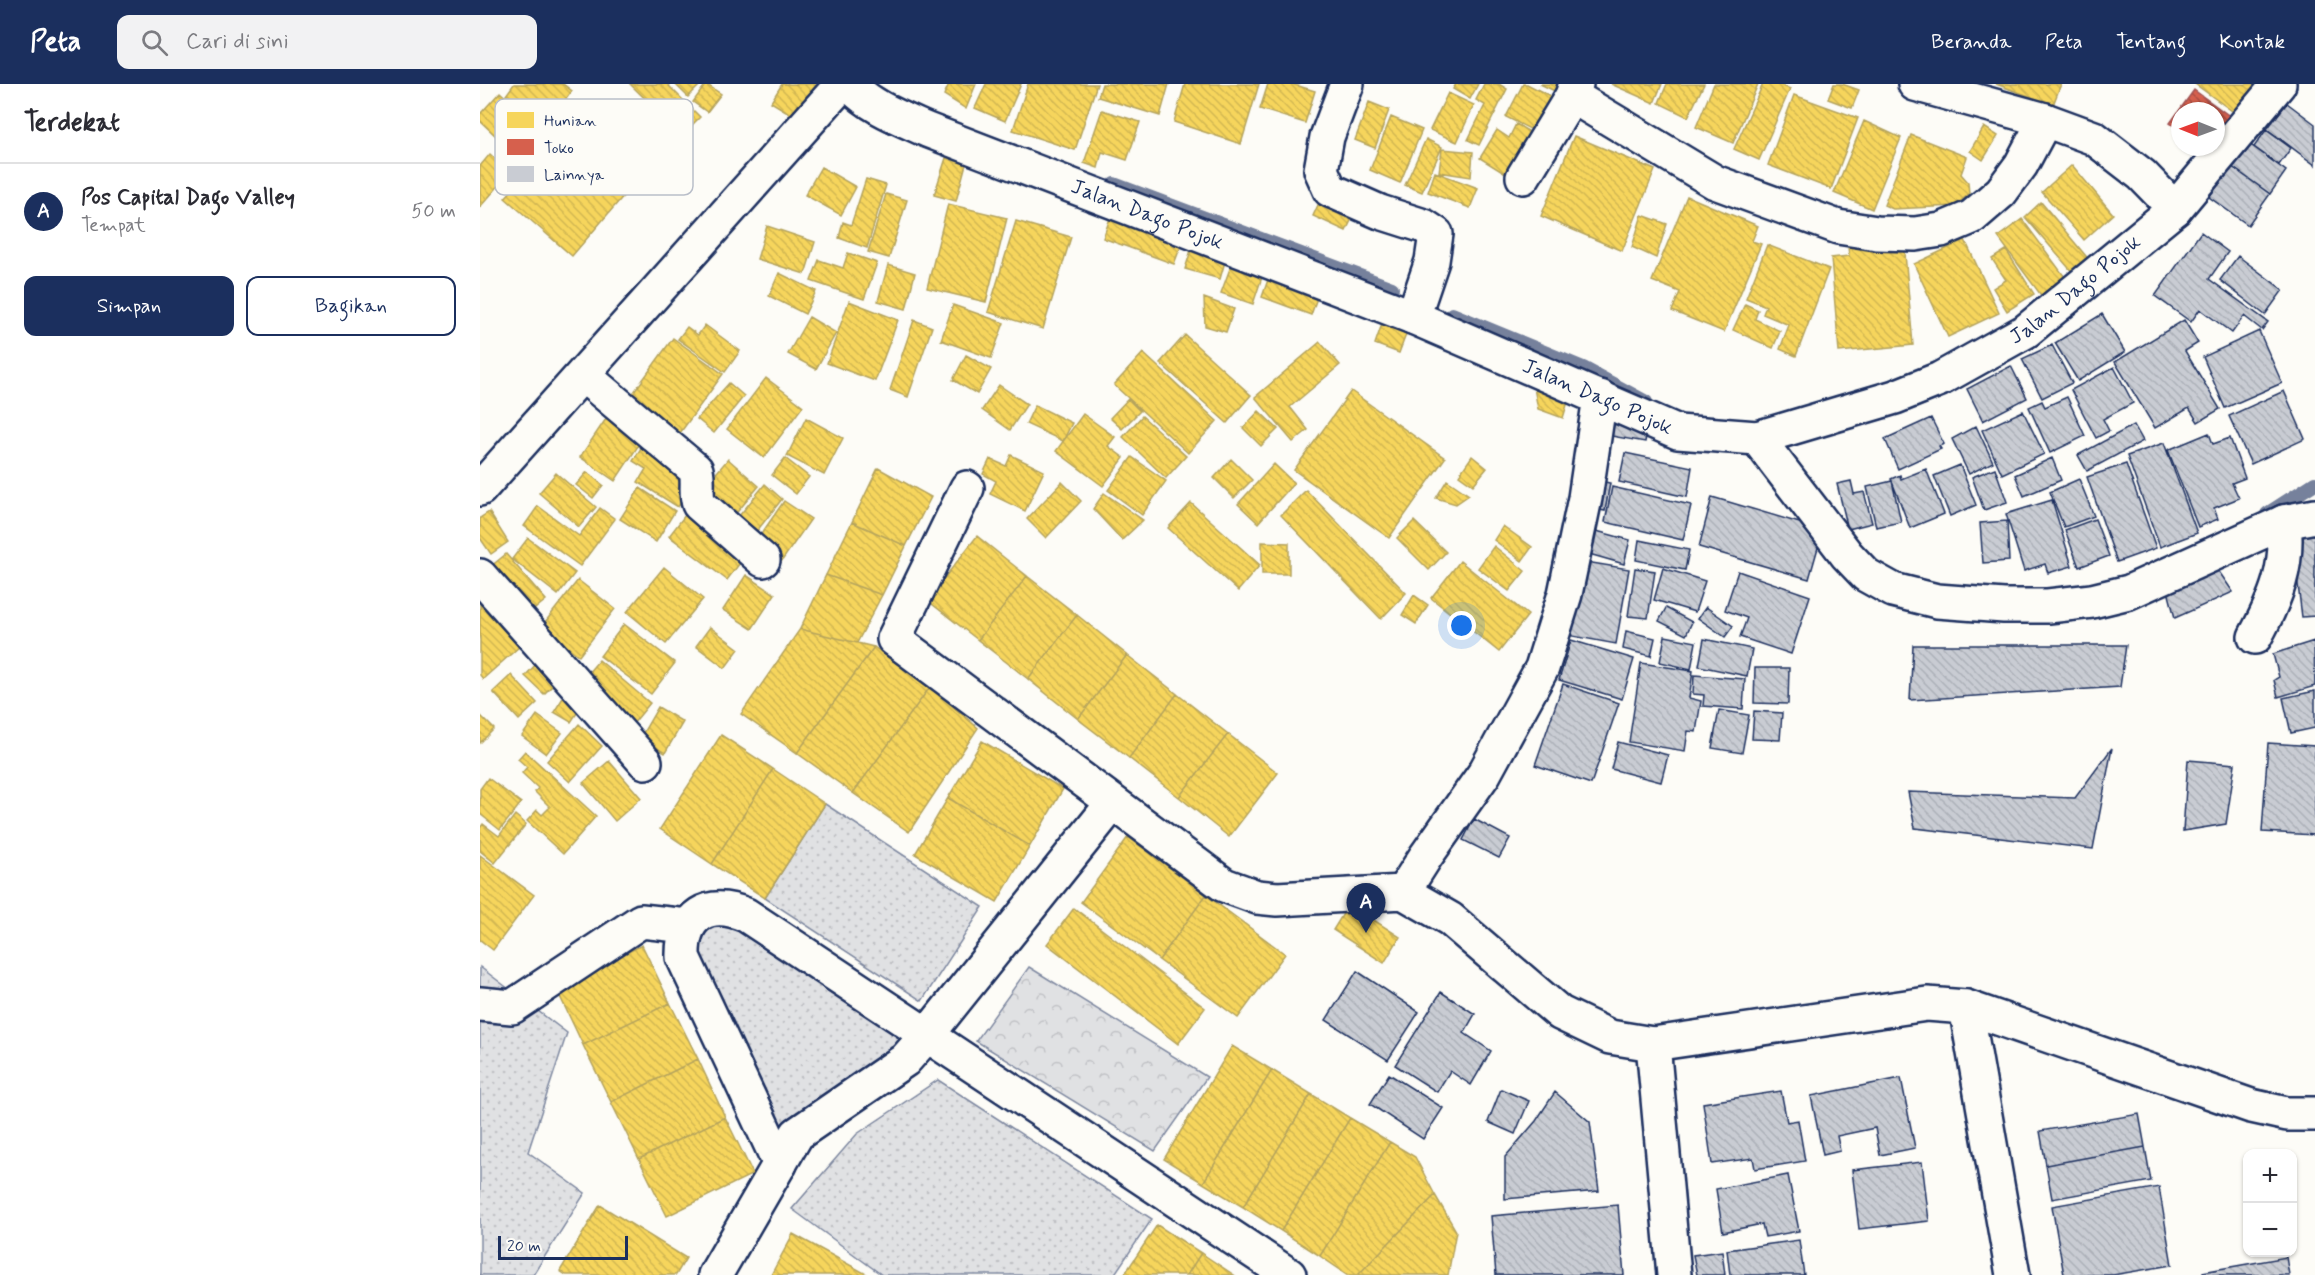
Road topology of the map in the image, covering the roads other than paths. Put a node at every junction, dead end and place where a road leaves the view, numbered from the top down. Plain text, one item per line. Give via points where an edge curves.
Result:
1 (842, 84) edge
2 (849, 84) edge
3 (1347, 84) edge
4 (1915, 84) edge
5 (2279, 84) edge
6 (1574, 90) edge
7 (2045, 120) junction
8 (1523, 177) dead end
9 (2175, 209) junction
10 (1413, 317) junction
11 (583, 375) junction
12 (1600, 397) junction
13 (1757, 438) junction
14 (967, 488) dead end
15 (480, 489) edge
16 (2300, 519) edge
17 (763, 560) dead end
18 (480, 576) edge
19 (2255, 637) dead end
20 (645, 762) dead end
21 (1113, 803) junction
22 (1402, 892) junction
23 (688, 926) junction
24 (480, 1004) edge
25 (1965, 1007) junction
26 (928, 1034) junction
27 (1653, 1044) junction
28 (2315, 1114) edge
29 (780, 1164) junction
30 (715, 1275) edge
31 (1288, 1275) edge
32 (1674, 1275) edge
33 (2013, 1275) edge

1 - 11 street
2 - 10 street, Jalan Dago Pojok via 879,109 927,130
3 - 10 street via 1327,137 1321,170 1330,190 1380,213 1424,225 1436,234 1432,261
4 - 7 street
5 - 9 street, Jalan Dago Pojok
6 - 7 street via 1715,182 1838,227 1877,233 1941,230 1972,217 2001,192
6 - 8 street
7 - 9 street via 2094,138 2142,175
9 - 13 street, Jalan Dago Pojok via 2026,331 1940,380
10 - 12 street, Jalan Dago Pojok
11 - 15 street
11 - 17 street via 696,470 699,504
12 - 13 street, Jalan Dago Pojok via 1678,432
12 - 22 street via 1565,594 1542,668 1484,774
13 - 16 street via 1866,575 1893,590 1936,601 2048,606 2092,601 2129,592
14 - 21 street via 894,639
16 - 19 street via 2286,540 2274,601
18 - 20 street
21 - 22 street via 1224,885 1241,892 1277,899
21 - 26 street
22 - 27 street via 1450,919 1560,1013 1610,1037
23 - 24 street via 641,921 512,1007
23 - 26 street via 713,908 729,908 746,915
23 - 29 street via 682,941 683,957
25 - 27 street via 1927,1005
25 - 28 street via 2251,1106 2287,1114
25 - 33 street
26 - 29 street via 905,1060 796,1134
26 - 31 street
27 - 32 street
29 - 30 street

